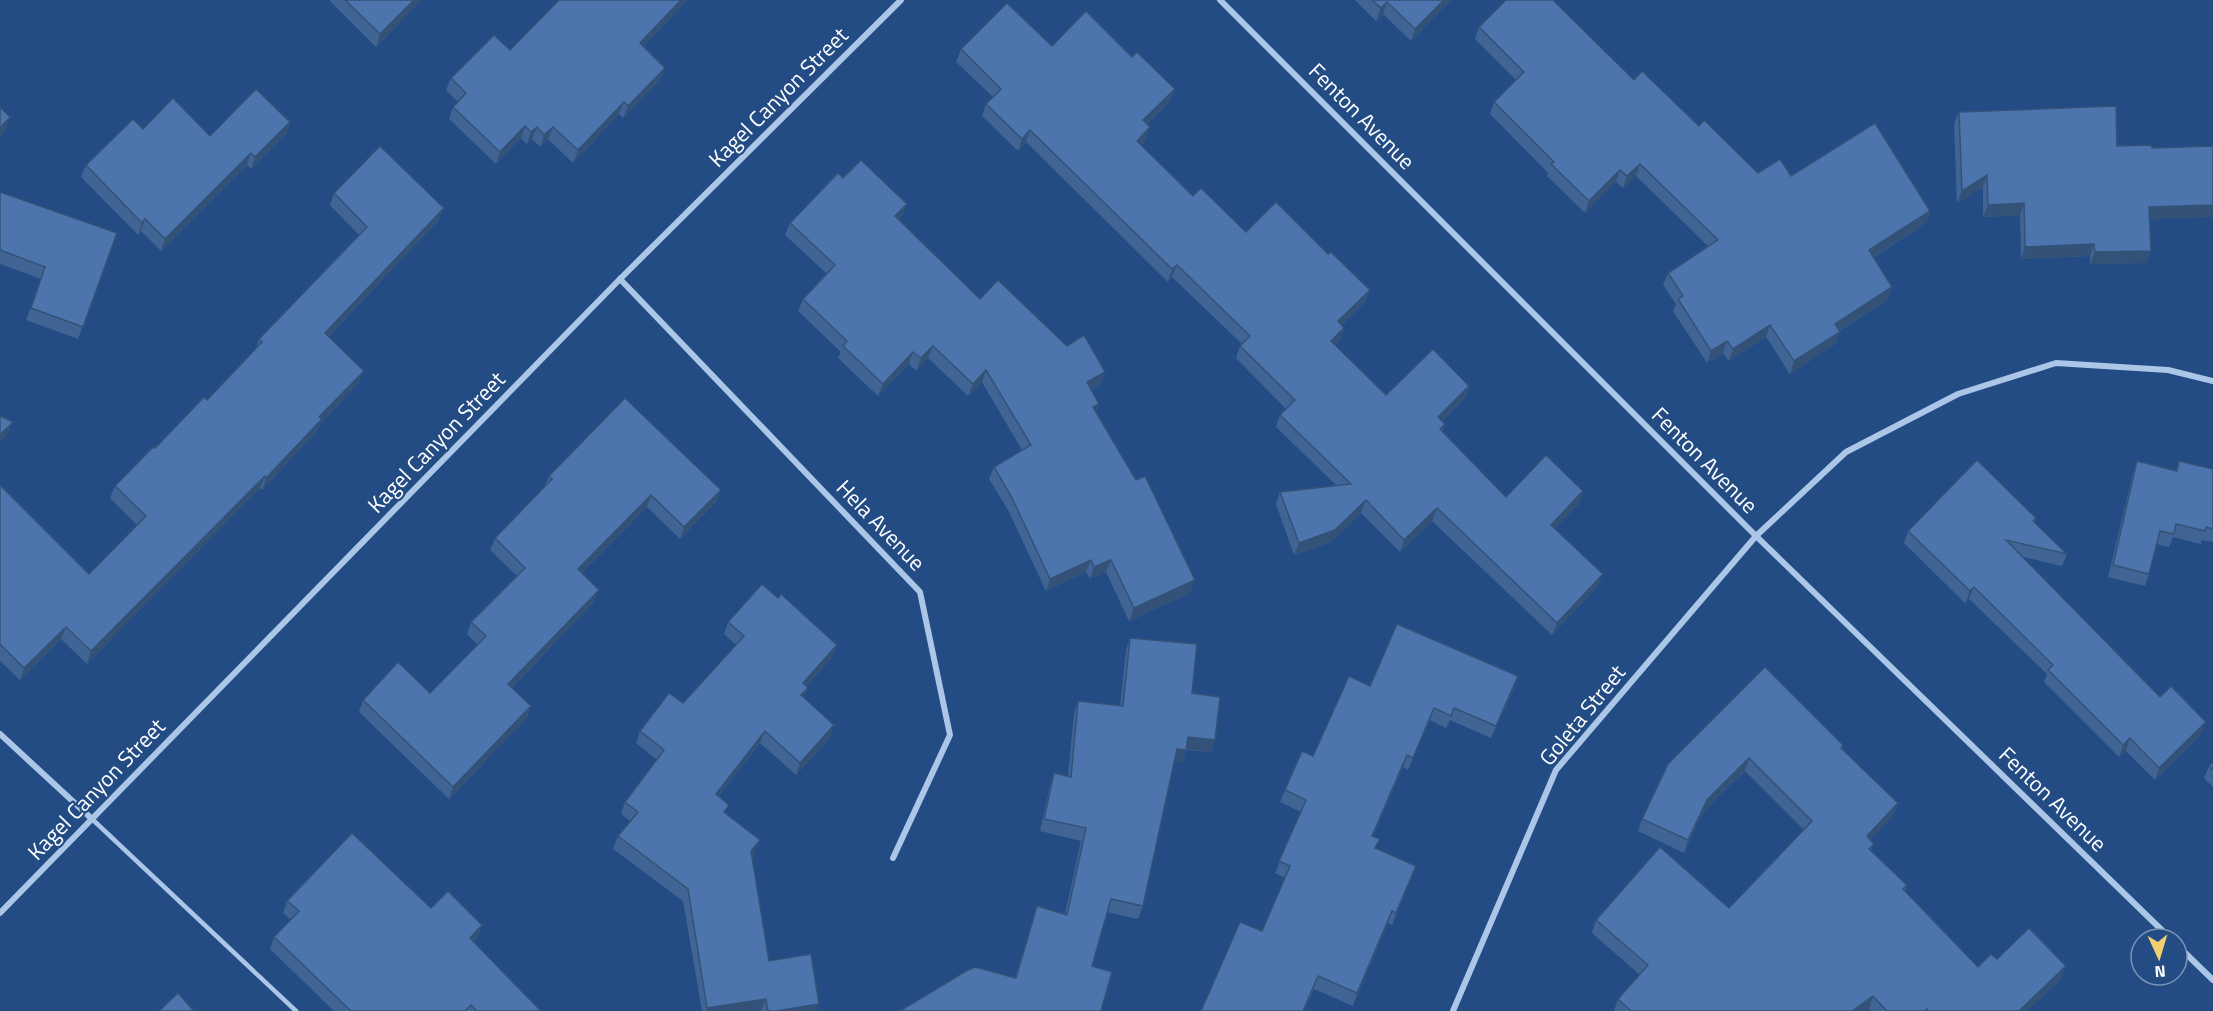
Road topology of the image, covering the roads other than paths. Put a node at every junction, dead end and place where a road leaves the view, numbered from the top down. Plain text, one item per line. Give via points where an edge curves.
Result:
1 (901, 0) edge
2 (1220, 0) edge
3 (620, 279) junction
4 (2213, 381) edge
5 (1756, 536) junction
6 (0, 734) edge
7 (92, 819) junction
8 (893, 858) dead end
9 (0, 913) edge
10 (2159, 927) edge
11 (2189, 957) edge
12 (2213, 980) edge
13 (296, 1011) edge
14 (1453, 1011) edge

1 - 3 street, Kagel Canyon Street
2 - 5 street, Fenton Avenue
3 - 7 street, Kagel Canyon Street
3 - 8 street, Hela Avenue via 920,592 950,735
4 - 5 street, Goleta Street via 2168,370 2056,363 1958,394 1846,452
5 - 10 street, Fenton Avenue
5 - 14 street, Goleta Street via 1556,770
6 - 7 street
7 - 9 street, Kagel Canyon Street
7 - 13 lane
11 - 12 street

